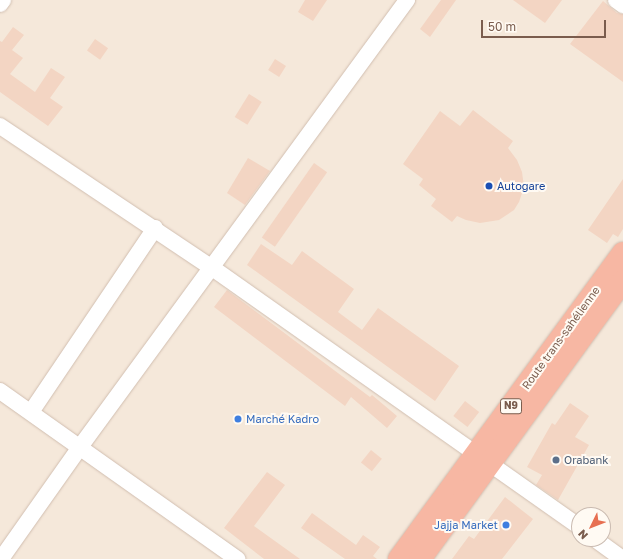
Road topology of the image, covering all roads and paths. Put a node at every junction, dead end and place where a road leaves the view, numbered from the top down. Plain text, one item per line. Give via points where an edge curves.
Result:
1 (3, 0) edge
2 (407, 0) edge
3 (616, 0) edge
4 (0, 4) edge
5 (623, 5) edge
6 (0, 126) edge
7 (155, 228) junction
8 (211, 267) junction
9 (620, 270) edge
10 (0, 391) edge
11 (31, 412) junction
12 (80, 447) junction
13 (482, 458) junction
14 (571, 521) edge
15 (606, 547) edge
16 (1, 559) edge
17 (237, 559) edge
18 (399, 559) edge
19 (420, 559) edge
20 (623, 559) edge

1 - 4 street
2 - 8 street
3 - 5 street
6 - 7 street
7 - 8 street
7 - 11 street
8 - 12 street
8 - 13 street
9 - 13 highway, Route trans-sahélienne / N9
10 - 11 street
11 - 12 street
12 - 16 street
12 - 17 street
13 - 14 street
13 - 18 highway, Route trans-sahélienne / N9
13 - 19 highway, Route trans-sahélienne / N9
15 - 20 street

